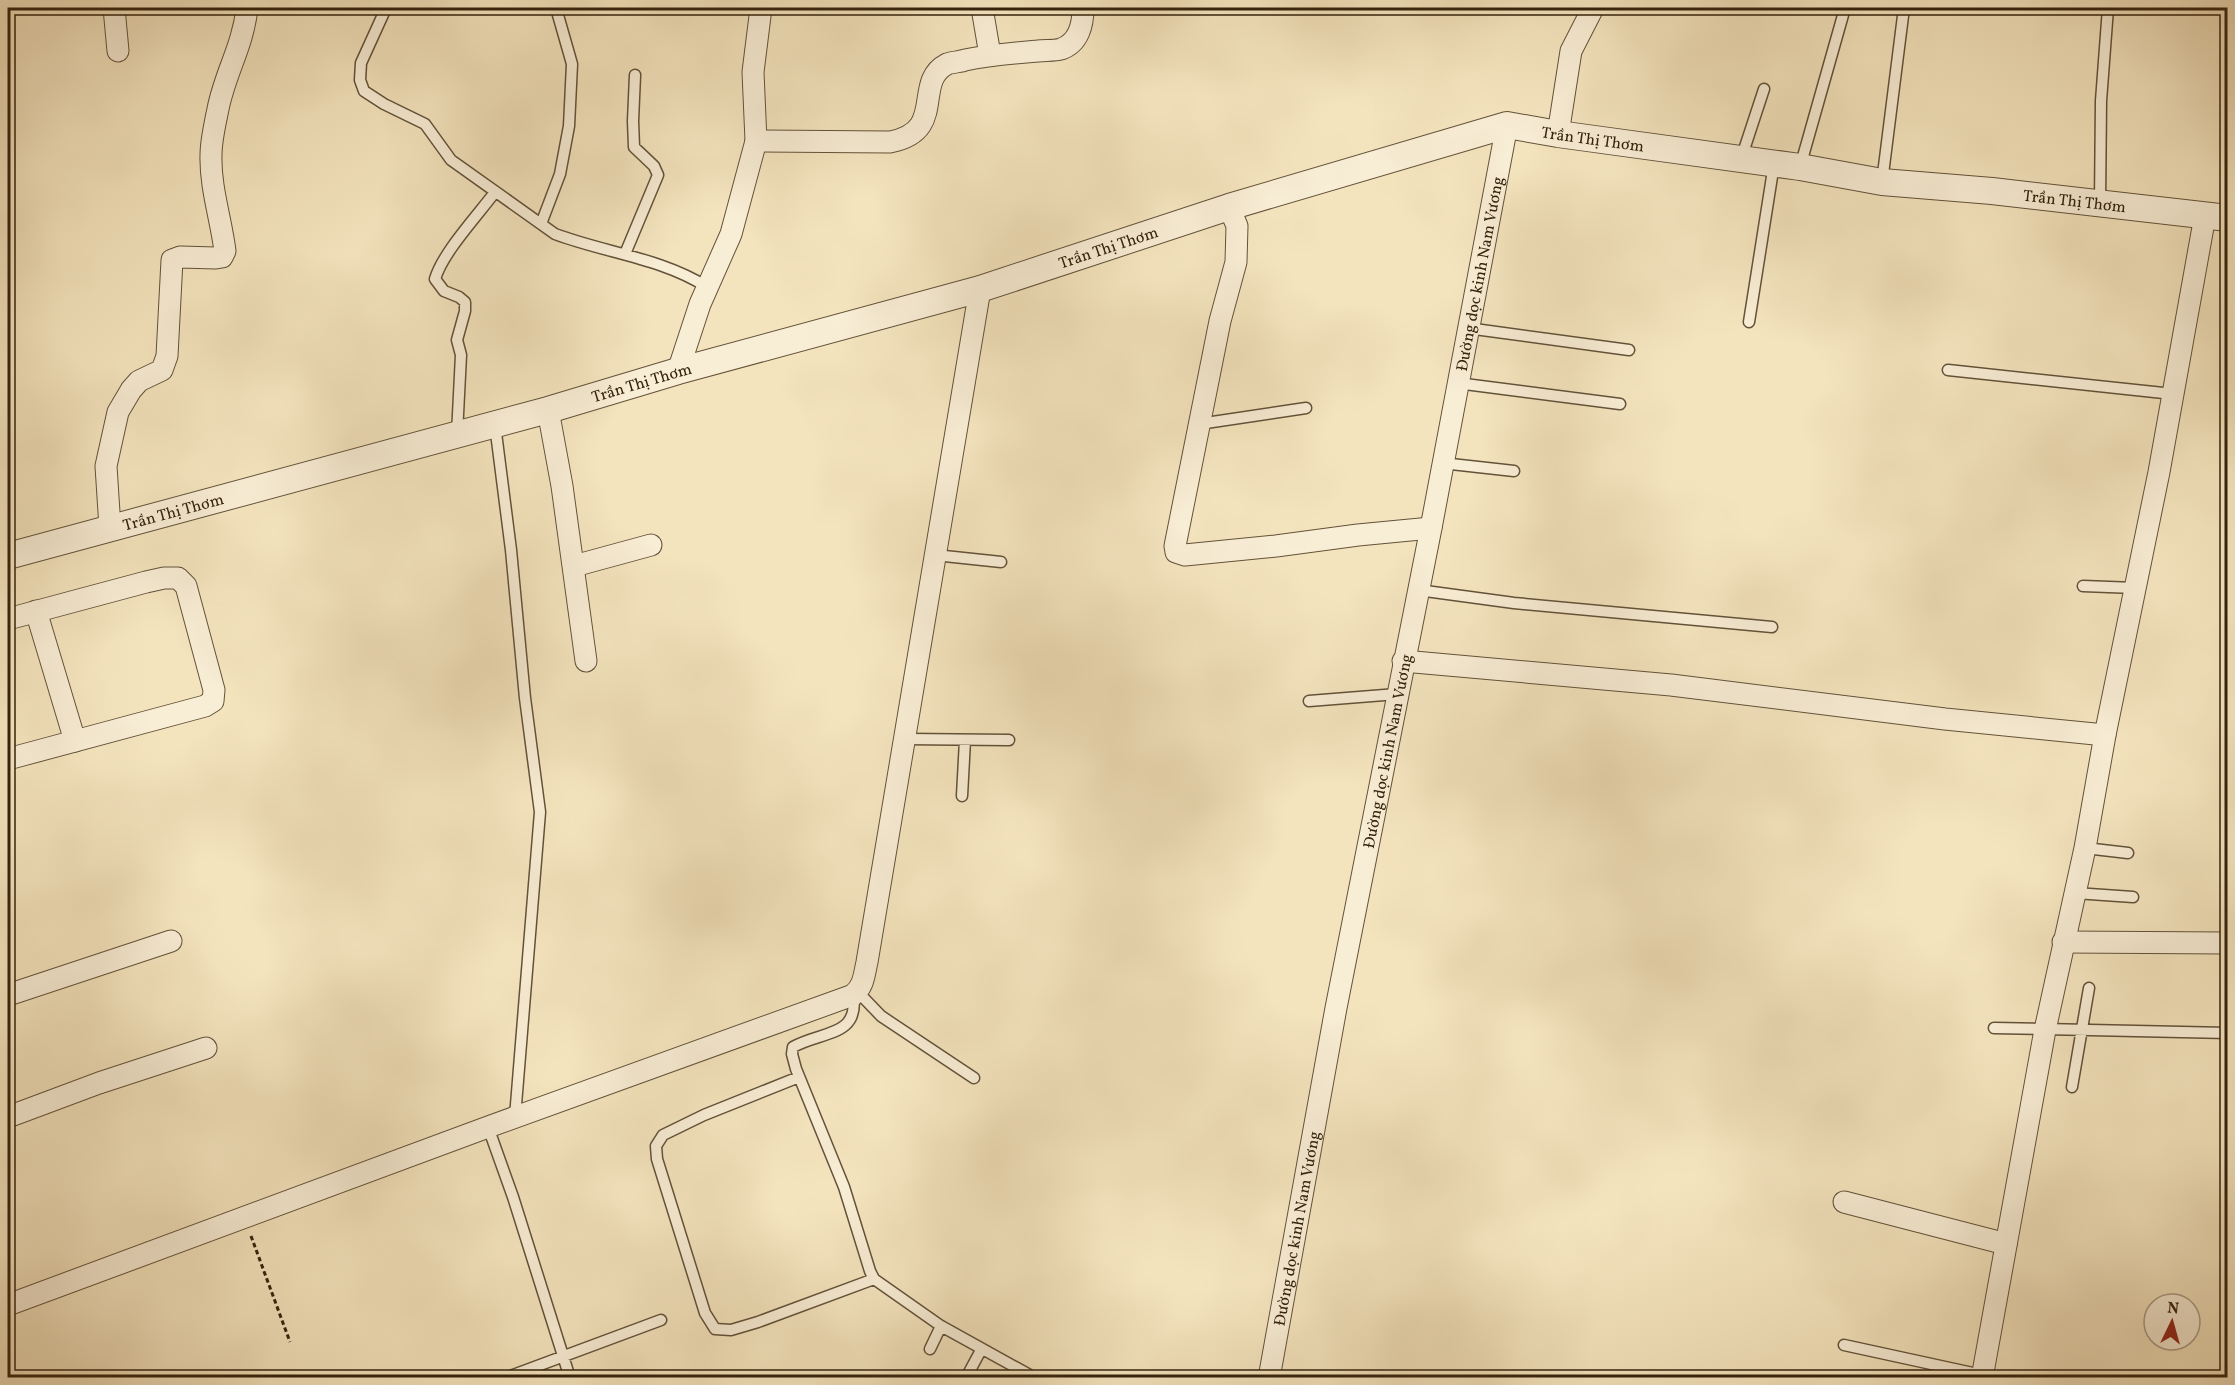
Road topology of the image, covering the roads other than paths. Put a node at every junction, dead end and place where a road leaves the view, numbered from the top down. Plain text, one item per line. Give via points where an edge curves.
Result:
1 (114, 8) edge
2 (247, 8) edge
3 (386, 8) edge
4 (556, 8) edge
5 (761, 8) edge
6 (982, 8) edge
7 (1083, 8) edge
8 (1593, 8) edge
9 (1845, 8) edge
10 (1904, 8) edge
11 (2108, 8) edge
12 (118, 51) dead end
13 (990, 55) junction
14 (635, 75) dead end
15 (1764, 89) dead end
16 (1507, 125) junction
17 (1558, 134) junction
18 (756, 141) junction
19 (1741, 159) junction
20 (1774, 164) junction
21 (1800, 167) junction
22 (1882, 183) junction
23 (495, 192) junction
24 (2100, 203) junction
25 (1229, 207) junction
26 (2212, 222) edge
27 (541, 224) junction
28 (625, 254) junction
29 (707, 287) junction
30 (980, 289) junction
31 (1749, 322) dead end
32 (1467, 328) junction
33 (1629, 350) dead end
34 (1948, 370) dead end
35 (678, 371) junction
36 (1457, 383) junction
37 (2173, 394) junction
38 (1620, 404) dead end
39 (1306, 408) dead end
40 (548, 410) junction
41 (495, 424) junction
42 (1199, 424) junction
43 (457, 434) junction
44 (1442, 463) junction
45 (1514, 471) dead end
46 (110, 528) junction
47 (1431, 528) junction
48 (651, 546) dead end
49 (935, 555) junction
50 (8, 556) edge
51 (1001, 562) dead end
52 (574, 566) junction
53 (2083, 586) dead end
54 (2135, 588) junction
55 (1418, 590) junction
56 (36, 611) junction
57 (8, 619) edge
58 (1772, 627) dead end
59 (586, 661) dead end
60 (1403, 661) junction
61 (1397, 694) junction
62 (1309, 701) dead end
63 (2105, 735) junction
64 (904, 739) junction
65 (965, 740) junction
66 (1009, 740) dead end
67 (75, 741) junction
68 (8, 759) edge
69 (962, 796) dead end
70 (2085, 848) junction
71 (2128, 853) dead end
72 (2075, 893) junction
73 (2133, 897) dead end
74 (171, 941) dead end
75 (2063, 942) junction
76 (2228, 943) edge
77 (2089, 988) dead end
78 (855, 993) junction
79 (8, 995) edge
80 (1994, 1028) dead end
81 (2045, 1030) junction
82 (2082, 1030) junction
83 (2228, 1033) edge
84 (206, 1048) dead end
85 (799, 1077) junction
86 (974, 1078) dead end
87 (2072, 1087) dead end
88 (8, 1117) edge
89 (515, 1117) junction
90 (488, 1127) junction
91 (1844, 1202) dead end
92 (2006, 1244) junction
93 (874, 1279) junction
94 (8, 1305) edge
95 (661, 1320) dead end
96 (941, 1326) junction
97 (1844, 1346) dead end
98 (930, 1349) dead end
99 (981, 1350) junction
100 (562, 1355) junction
101 (967, 1376) dead end
102 (1982, 1376) edge
103 (505, 1377) edge
104 (570, 1377) edge
105 (1035, 1377) edge
106 (1269, 1377) edge

1 - 12 street
2 - 46 street via 243,36 218,108 211,154 225,251 222,257 172,260 167,356 162,370 139,381 118,412 105,466
3 - 23 lane via 361,63 364,91 425,124 451,160
4 - 27 lane via 572,64 569,126 560,174
5 - 18 street via 753,72
6 - 13 street
7 - 13 street via 1083,22 1076,38 1061,49
8 - 17 street via 1571,51
9 - 21 lane
10 - 22 lane
11 - 24 lane via 2101,101
13 - 18 street via 947,64 935,75 925,118 915,134 903,140
14 - 28 lane via 634,147 658,175
15 - 19 lane
16 - 17 street, Trần Thị Thơm
16 - 25 street, Trần Thị Thơm
16 - 32 street, Đường dọc kinh Nam Vương
17 - 19 street, Trần Thị Thơm
18 - 29 street via 731,234
19 - 20 street, Trần Thị Thơm
20 - 21 street, Trần Thị Thơm
20 - 31 lane
21 - 22 street, Trần Thị Thơm
22 - 24 street, Trần Thị Thơm via 1992,190
23 - 27 lane
23 - 43 lane via 435,279 444,291 465,302 457,340 461,356
24 - 26 street, Trần Thị Thơm
25 - 30 street, Trần Thị Thơm
25 - 42 street via 1237,226 1236,262
26 - 37 street via 2199,253
27 - 28 lane via 573,241
28 - 29 lane via 687,274
29 - 35 street
30 - 35 street, Trần Thị Thơm
30 - 49 street
32 - 33 lane
32 - 36 street, Đường dọc kinh Nam Vương
34 - 37 lane
35 - 40 street, Trần Thị Thơm
36 - 38 lane
36 - 44 street, Đường dọc kinh Nam Vương
37 - 54 street
39 - 42 lane
40 - 41 street, Trần Thị Thơm
40 - 52 street
41 - 43 street, Trần Thị Thơm
41 - 89 lane via 540,812
42 - 47 street via 1175,546 1179,554
43 - 46 street, Trần Thị Thơm
44 - 45 lane
44 - 47 street, Đường dọc kinh Nam Vương
46 - 50 street, Trần Thị Thơm
47 - 55 street, Đường dọc kinh Nam Vương
48 - 52 street
49 - 51 lane
49 - 64 street
52 - 59 street
53 - 54 lane
54 - 63 street
55 - 58 lane
55 - 60 street, Đường dọc kinh Nam Vương
56 - 57 street
56 - 67 street
56 - 67 street via 164,578 178,578 186,586 194,610 214,690 213,701
60 - 61 street, Đường dọc kinh Nam Vương
60 - 63 street via 1671,685
61 - 62 lane
61 - 106 street, Đường dọc kinh Nam Vương
63 - 70 street
64 - 65 lane
64 - 78 street via 867,962 862,985
65 - 66 lane
65 - 69 lane
67 - 68 street
70 - 71 lane
70 - 72 street
72 - 73 lane
72 - 75 street
74 - 79 street
75 - 76 street
75 - 81 street
77 - 82 lane
78 - 85 lane via 854,1014 849,1023 794,1047 792,1054
78 - 86 lane via 881,1016
78 - 89 street
80 - 81 lane
81 - 82 lane
81 - 92 street
82 - 83 lane
82 - 87 lane
84 - 88 street
85 - 93 lane
85 - 93 lane via 663,1135 656,1146 705,1313 715,1329 731,1330
89 - 90 street
90 - 94 street
90 - 100 lane
91 - 92 street
92 - 102 street
93 - 96 lane
95 - 100 lane
96 - 98 lane
96 - 99 lane
97 - 102 lane
99 - 101 lane
99 - 105 lane
100 - 103 lane
100 - 104 lane

